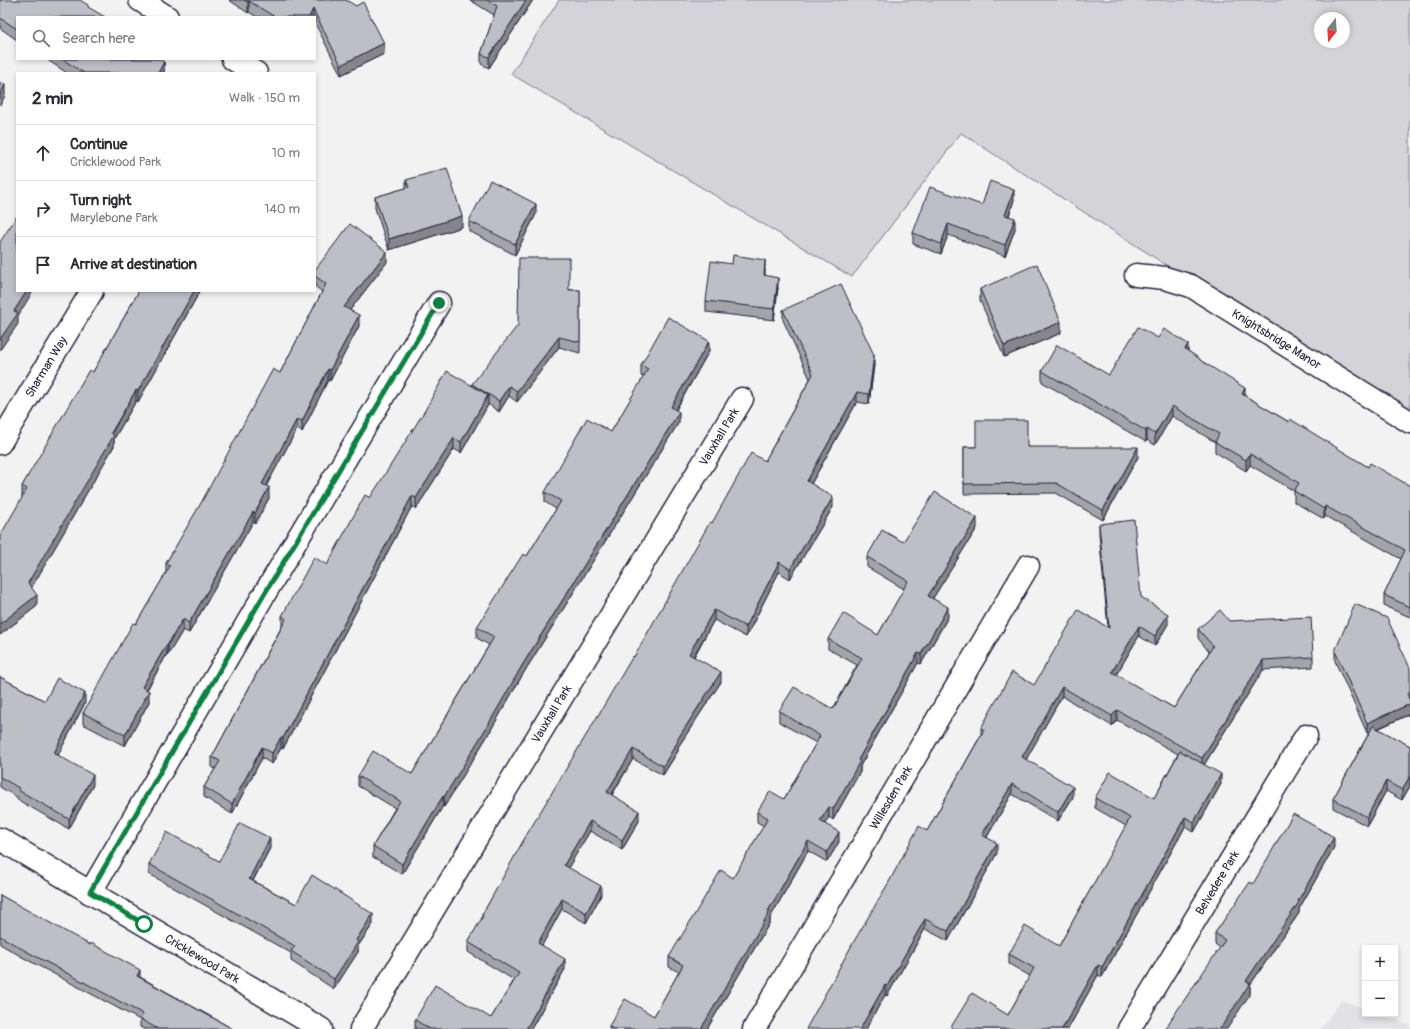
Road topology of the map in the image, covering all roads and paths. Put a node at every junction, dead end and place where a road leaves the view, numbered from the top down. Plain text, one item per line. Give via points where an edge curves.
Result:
1 (140, 0) edge
2 (165, 16) edge
3 (231, 64) edge
4 (253, 72) edge
5 (1136, 275) dead end
6 (91, 292) edge
7 (439, 303) dead end
8 (742, 399) dead end
9 (1410, 422) edge
10 (0, 443) edge
11 (1028, 566) dead end
12 (1306, 736) dead end
13 (0, 839) edge
14 (90, 892) junction
15 (321, 1029) edge
16 (361, 1029) edge
17 (754, 1029) edge
18 (1129, 1029) edge

1 - 2 street
3 - 4 street
5 - 9 street, Knightsbridge Manor via 1165,278 1191,286
6 - 10 street, Sharman Way
7 - 14 street
8 - 16 street, Vauxhall Park
11 - 17 street, Willesden Park
12 - 18 street, Belvedere Park
13 - 14 street, Cricklewood Park
14 - 15 street, Cricklewood Park

